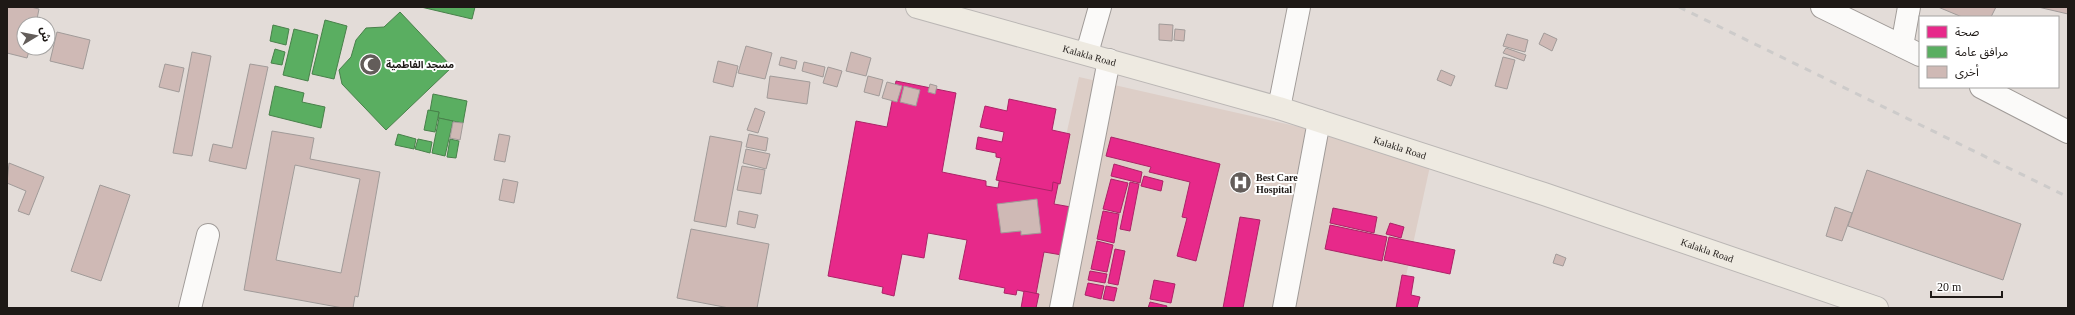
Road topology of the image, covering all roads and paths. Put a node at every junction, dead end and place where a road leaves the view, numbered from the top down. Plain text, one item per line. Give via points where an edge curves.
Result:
1 (917, 7) edge
2 (1100, 7) edge
3 (1299, 7) edge
4 (1822, 7) edge
5 (1909, 7) edge
6 (1911, 51) edge
7 (1087, 53) junction
8 (1109, 60) junction
9 (1983, 88) edge
10 (1279, 108) junction
11 (1319, 121) junction
12 (2068, 132) edge
13 (208, 235) dead end
14 (190, 308) edge
15 (1060, 308) edge
16 (1284, 308) edge
17 (1877, 308) edge

1 - 7 main road, Kalakla Road
2 - 7 street
3 - 10 street
4 - 6 street
5 - 6 street
7 - 8 main road, Kalakla Road
8 - 10 main road, Kalakla Road
8 - 15 street
9 - 12 street
10 - 11 main road, Kalakla Road
11 - 16 street
11 - 17 main road, Kalakla Road via 1544,194
13 - 14 street

